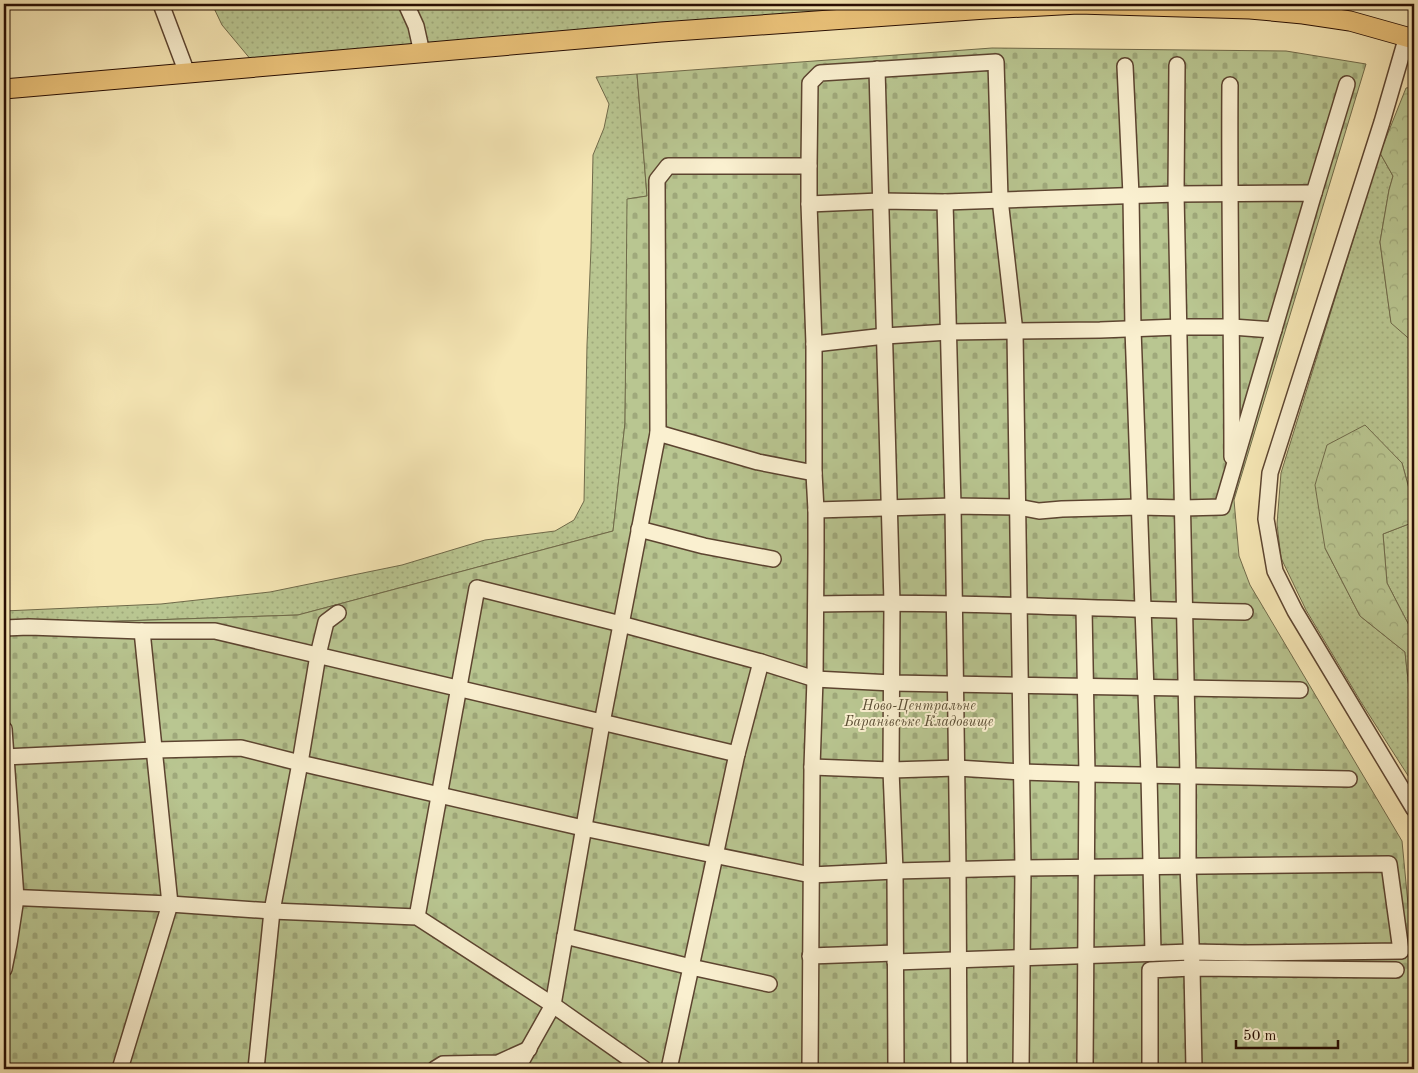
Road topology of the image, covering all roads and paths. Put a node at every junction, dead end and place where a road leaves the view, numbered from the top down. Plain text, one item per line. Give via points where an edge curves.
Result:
1 (161, 4) edge
2 (406, 4) edge
3 (1165, 5) edge
4 (1410, 38) edge
5 (422, 53) junction
6 (1177, 64) dead end
7 (1125, 66) dead end
8 (877, 69) junction
9 (188, 73) junction
10 (1347, 84) dead end
11 (1230, 85) dead end
12 (4, 89) edge
13 (809, 166) junction
14 (1229, 193) junction
15 (1314, 193) junction
16 (1176, 194) junction
17 (1131, 195) junction
18 (1000, 200) junction
19 (880, 201) junction
20 (945, 202) junction
21 (809, 204) junction
22 (1179, 327) junction
23 (1232, 327) junction
24 (1133, 329) junction
25 (1274, 330) junction
26 (949, 332) junction
27 (1015, 332) junction
28 (885, 336) junction
29 (814, 344) junction
30 (658, 433) junction
31 (814, 473) junction
32 (1232, 473) junction
33 (953, 506) junction
34 (1018, 507) junction
35 (1140, 507) junction
36 (1183, 508) junction
37 (889, 509) junction
38 (816, 510) junction
39 (639, 529) junction
40 (773, 558) dead end
41 (892, 603) junction
42 (954, 603) junction
43 (816, 604) junction
44 (1019, 606) junction
45 (1084, 608) junction
46 (1144, 610) junction
47 (1185, 611) junction
48 (1245, 612) dead end
49 (338, 613) dead end
50 (621, 624) junction
51 (4, 628) edge
52 (142, 631) junction
53 (318, 655) junction
54 (760, 662) junction
55 (815, 679) junction
56 (892, 683) junction
57 (955, 683) junction
58 (1020, 685) junction
59 (1086, 687) junction
60 (1146, 687) junction
61 (1186, 688) junction
62 (459, 689) junction
63 (1300, 690) dead end
64 (602, 723) junction
65 (4, 729) edge
66 (154, 750) junction
67 (737, 754) junction
68 (5, 757) edge
69 (300, 763) junction
70 (812, 767) junction
71 (957, 768) junction
72 (891, 770) junction
73 (1021, 772) junction
74 (1086, 774) junction
75 (1149, 775) junction
76 (1188, 777) junction
77 (1349, 779) dead end
78 (440, 794) junction
79 (1414, 809) edge
80 (583, 828) junction
81 (715, 855) junction
82 (1152, 866) junction
83 (1188, 866) junction
84 (1086, 867) junction
85 (1023, 868) junction
86 (958, 869) junction
87 (895, 871) junction
88 (811, 874) junction
89 (10, 897) edge
90 (170, 904) junction
91 (272, 911) junction
92 (417, 917) junction
93 (565, 936) junction
94 (1191, 952) junction
95 (1153, 953) junction
96 (1086, 955) junction
97 (810, 956) junction
98 (895, 957) junction
99 (1022, 958) junction
100 (959, 960) junction
101 (691, 967) junction
102 (1192, 968) junction
103 (4, 969) edge
104 (1396, 970) dead end
105 (769, 984) dead end
106 (553, 1005) junction
107 (529, 1049) junction
108 (120, 1069) edge
109 (256, 1069) edge
110 (435, 1069) edge
111 (518, 1069) edge
112 (644, 1069) edge
113 (669, 1069) edge
114 (810, 1069) edge
115 (896, 1069) edge
116 (959, 1069) edge
117 (1021, 1069) edge
118 (1085, 1069) edge
119 (1150, 1069) edge
120 (1194, 1069) edge

1 - 9 street
2 - 5 street via 416,26
3 - 4 main road via 1303,14 1350,21
3 - 5 main road via 1078,4 986,9
4 - 79 street via 1270,473 1266,519 1275,571
5 - 9 main road
6 - 16 street
7 - 17 street
8 - 13 street via 820,73 810,83
8 - 18 street via 996,62
8 - 19 street
9 - 12 main road
10 - 15 street
11 - 14 street
13 - 21 street
13 - 30 street via 668,166 657,180
14 - 15 street
14 - 16 street
14 - 23 street
15 - 25 street
16 - 17 street
16 - 22 street
17 - 18 street
17 - 24 street
18 - 20 street
18 - 27 street
19 - 20 street
19 - 21 street
19 - 28 street
20 - 26 street
21 - 29 street
22 - 23 street
22 - 24 street
22 - 36 street
23 - 25 street
23 - 32 street
24 - 27 street
24 - 35 street
25 - 32 street
26 - 27 street
26 - 28 street
26 - 33 street
27 - 34 street
28 - 29 street
28 - 37 street
29 - 31 street
30 - 31 street via 758,462
30 - 39 street
31 - 38 street
32 - 36 street via 1222,507
33 - 34 street
33 - 37 street
33 - 42 street
34 - 35 street via 1039,511
34 - 44 street
35 - 36 street
35 - 46 street
36 - 47 street
37 - 38 street
37 - 41 street
38 - 43 street
39 - 40 street via 704,546
39 - 50 street
41 - 42 street
41 - 43 street
41 - 56 street
42 - 44 street
42 - 57 street
43 - 55 street
44 - 45 street
44 - 58 street
45 - 46 street
45 - 59 street
46 - 47 street
46 - 60 street
47 - 48 street
47 - 61 street
49 - 53 street via 326,622
50 - 54 street
50 - 62 street via 477,588
50 - 64 street
51 - 52 street
52 - 53 street via 215,631
52 - 66 street
53 - 62 street
53 - 69 street
54 - 55 street
54 - 67 street
55 - 56 street
55 - 70 street
56 - 57 street
56 - 72 street
57 - 58 street
57 - 71 street
58 - 59 street
58 - 73 street
59 - 60 street
59 - 74 street
60 - 61 street
60 - 75 street
61 - 63 street
61 - 76 street
62 - 64 street
62 - 78 street
64 - 67 street
64 - 80 street
65 - 68 street
66 - 68 street
66 - 69 street via 241,748
66 - 90 street
67 - 81 street
68 - 89 street
69 - 78 street
69 - 91 street
70 - 72 street
70 - 88 street
71 - 72 street
71 - 73 street
71 - 86 street
72 - 87 street
73 - 74 street
73 - 85 street
74 - 75 street
74 - 84 street
75 - 76 street
75 - 82 street
76 - 77 street
76 - 83 street
78 - 80 street
78 - 92 street
80 - 81 street
80 - 93 street
81 - 88 street
81 - 101 street
82 - 83 street
82 - 84 street
82 - 95 street
83 - 94 street
83 - 94 street via 1389,864 1401,951
84 - 85 street
84 - 96 street
85 - 86 street
85 - 99 street
86 - 87 street
86 - 100 street
87 - 88 street
87 - 98 street
88 - 97 street
89 - 90 street
89 - 103 street via 9,944
90 - 91 street
90 - 108 street
91 - 92 street
91 - 109 street
92 - 106 street
93 - 101 street
93 - 106 street
94 - 95 street
94 - 102 street
95 - 96 street
96 - 99 street
96 - 118 street
97 - 98 street
97 - 114 street
98 - 100 street
98 - 115 street
99 - 100 street
99 - 117 street
100 - 116 street
101 - 105 street
101 - 113 street
102 - 104 street
102 - 119 street via 1150,970
102 - 120 street
106 - 107 street
106 - 112 street
107 - 110 street via 498,1063 443,1064
107 - 111 street

